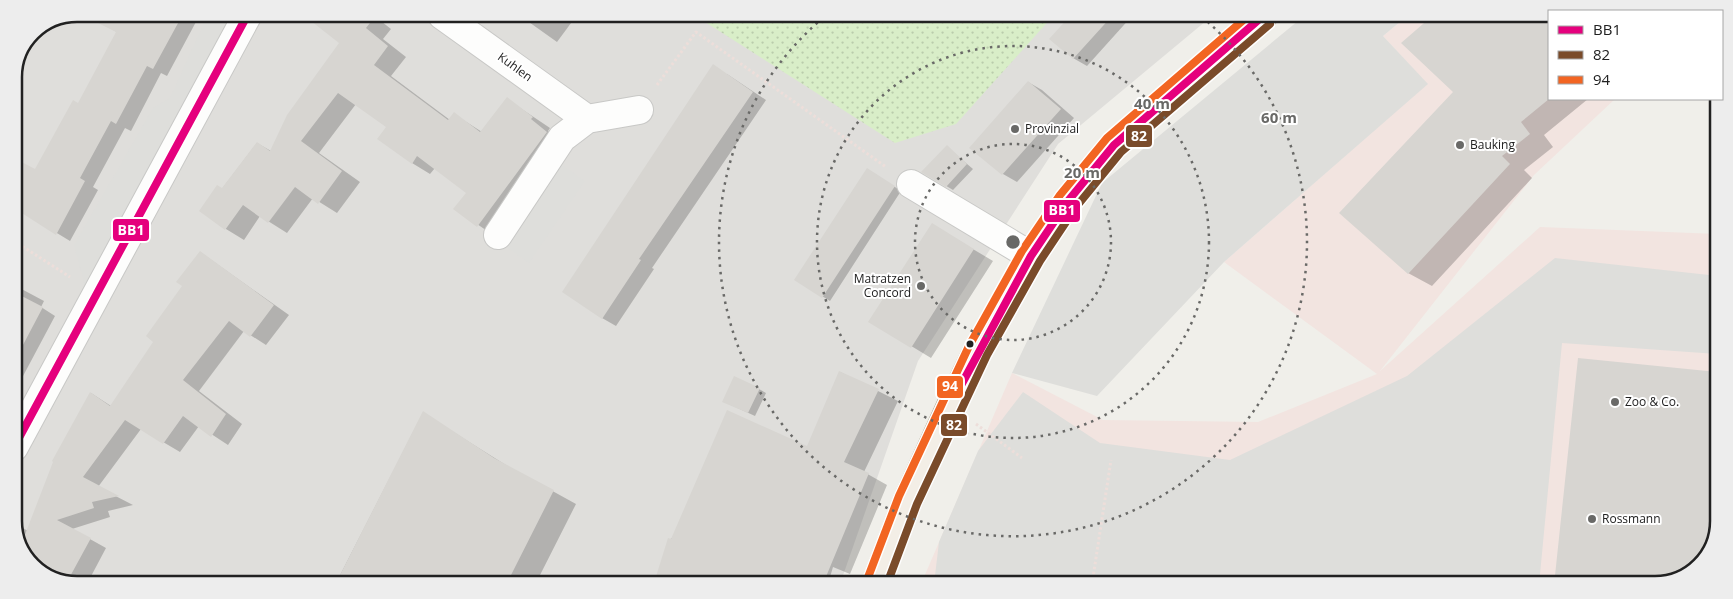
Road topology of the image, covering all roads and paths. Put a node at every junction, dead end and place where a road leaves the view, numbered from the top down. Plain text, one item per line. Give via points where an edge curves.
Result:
1 (244, 22) edge
2 (453, 22) edge
3 (1256, 22) edge
4 (639, 110) joint
5 (587, 119) junction
6 (874, 158) dead end
7 (911, 184) dead end
8 (498, 236) dead end
9 (22, 246) edge
10 (1032, 256) junction
11 (98, 295) junction
12 (951, 406) junction
13 (23, 431) edge
14 (1022, 458) dead end
15 (1111, 460) dead end
16 (879, 576) edge
17 (1093, 576) edge

1 - 11 street
2 - 5 street, Kuhlen
3 - 10 main road via 1114,145 1068,202
4 - 5 street
4 - 6 path via 696,32
5 - 8 street via 562,138
7 - 10 street
9 - 11 path
10 - 12 main road via 978,350
11 - 13 street
12 - 14 path
12 - 16 main road via 908,500
15 - 17 path

